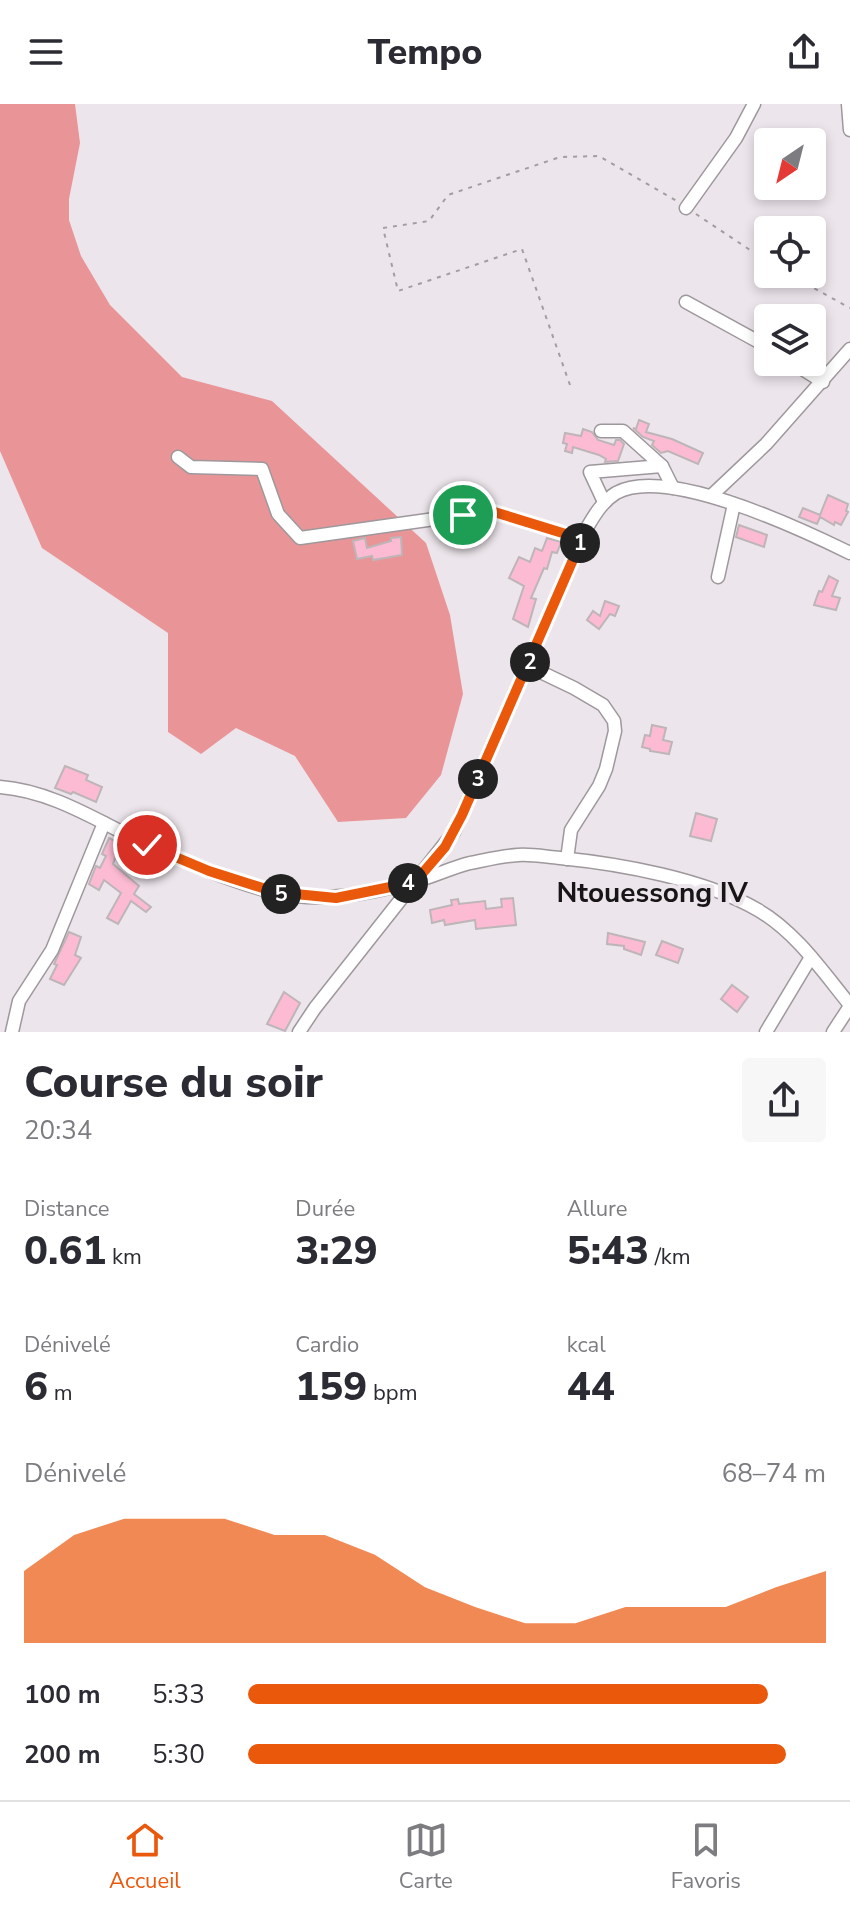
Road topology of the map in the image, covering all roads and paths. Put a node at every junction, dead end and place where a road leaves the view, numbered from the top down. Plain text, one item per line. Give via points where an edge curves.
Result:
1 (754, 104) edge
2 (848, 104) edge
3 (850, 130) edge
4 (686, 208) junction
5 (754, 253) edge
6 (814, 288) edge
7 (686, 302) dead end
8 (850, 308) edge
9 (754, 339) edge
10 (850, 349) edge
11 (813, 376) edge
12 (823, 382) junction
13 (570, 385) dead end
14 (601, 431) dead end
15 (178, 457) dead end
16 (662, 466) junction
17 (673, 488) junction
18 (711, 496) junction
19 (604, 502) junction
20 (734, 504) junction
21 (582, 539) junction
22 (850, 553) edge
23 (718, 577) dead end
24 (528, 666) junction
25 (0, 787) edge
26 (104, 823) junction
27 (567, 859) junction
28 (415, 882) junction
29 (811, 957) junction
30 (850, 1006) edge
31 (12, 1032) edge
32 (299, 1032) edge
33 (766, 1032) edge
34 (833, 1032) edge

1 - 4 street
2 - 3 street
4 - 5 path
4 - 13 path via 599,156 560,157 448,195 429,221 383,228 398,291 522,249
6 - 8 path
7 - 9 street
10 - 12 street
11 - 12 street
12 - 18 street
14 - 16 street via 623,431
15 - 21 street via 191,467 262,469 278,514 300,538 491,511
16 - 17 street
16 - 19 street via 590,472
17 - 18 street
17 - 19 street via 643,485
18 - 20 street
19 - 21 street
20 - 22 street
20 - 23 street
21 - 24 street
24 - 27 street via 603,705 614,721 606,769 571,830
24 - 28 street via 454,832
25 - 26 street via 66,804
26 - 28 street via 209,871 275,892 336,898
26 - 31 street via 52,950 19,1001
27 - 28 street via 520,855 451,868
27 - 29 street via 625,866 739,900 782,927
28 - 32 street
29 - 30 street
29 - 33 street
30 - 34 street

